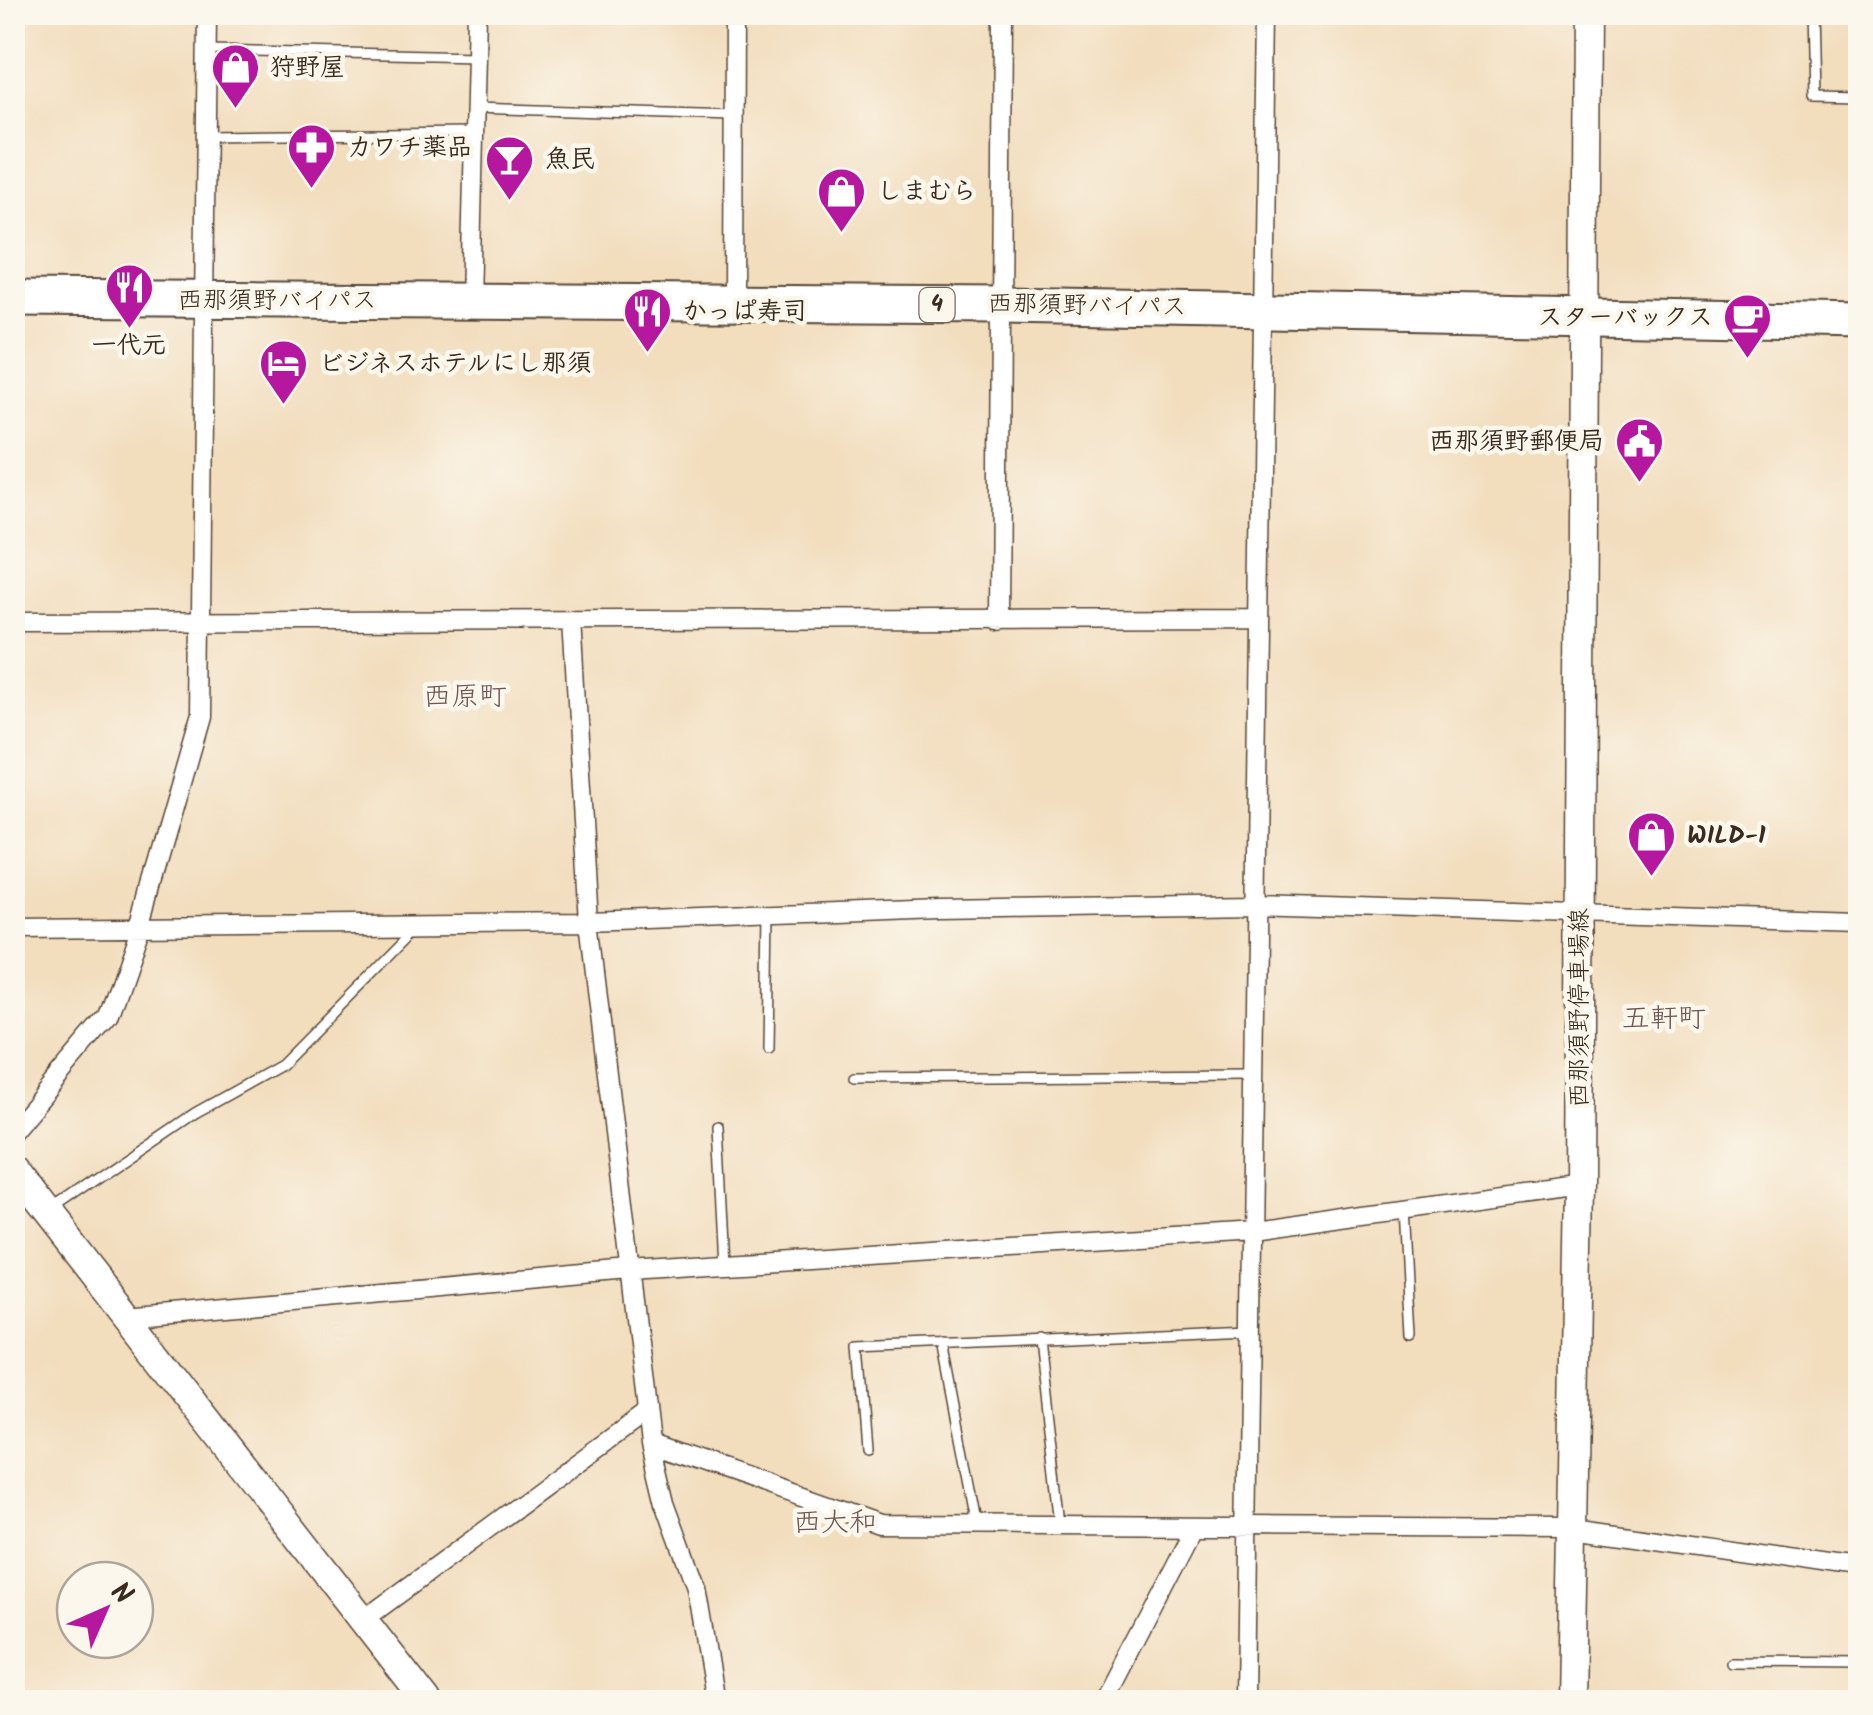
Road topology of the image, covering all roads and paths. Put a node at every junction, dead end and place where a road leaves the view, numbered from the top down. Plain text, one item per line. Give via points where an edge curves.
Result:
1 (207, 12) edge
2 (476, 12) edge
3 (734, 12) edge
4 (1003, 12) edge
5 (1267, 12) edge
6 (1586, 12) edge
7 (1809, 12) edge
8 (207, 50) junction
9 (476, 56) junction
10 (1860, 97) edge
11 (474, 108) junction
12 (733, 116) junction
13 (474, 133) junction
14 (206, 136) junction
15 (12, 298) edge
16 (206, 300) junction
17 (470, 302) junction
18 (733, 304) junction
19 (1004, 305) junction
20 (1264, 309) junction
21 (1583, 313) junction
22 (1860, 321) edge
23 (1259, 618) junction
24 (201, 620) junction
25 (571, 620) junction
26 (12, 622) edge
27 (998, 622) junction
28 (1255, 904) junction
29 (1580, 914) junction
30 (771, 915) junction
31 (589, 922) junction
32 (421, 923) junction
33 (1860, 923) edge
34 (140, 925) junction
35 (12, 927) edge
36 (769, 1049) dead end
37 (1252, 1074) junction
38 (854, 1078) dead end
39 (718, 1126) dead end
40 (12, 1132) edge
41 (12, 1170) edge
42 (1578, 1186) junction
43 (1404, 1210) junction
44 (47, 1214) junction
45 (1252, 1232) junction
46 (725, 1265) junction
47 (629, 1271) junction
48 (126, 1316) junction
49 (1250, 1330) junction
50 (1039, 1338) junction
51 (1411, 1338) dead end
52 (943, 1343) junction
53 (644, 1414) junction
54 (651, 1444) junction
55 (868, 1451) dead end
56 (978, 1526) junction
57 (1248, 1526) junction
58 (1061, 1528) junction
59 (1193, 1528) junction
60 (1575, 1528) junction
61 (1860, 1570) edge
62 (362, 1621) junction
63 (1730, 1661) dead end
64 (1860, 1662) edge
65 (426, 1702) edge
66 (715, 1702) edge
67 (1103, 1702) edge
68 (1245, 1702) edge
69 (1570, 1702) edge

1 - 8 street
2 - 9 street
3 - 12 street
4 - 19 street
5 - 20 street
6 - 21 main road, 西那須野停車場線
7 - 10 lane via 1811,96
8 - 9 lane
8 - 14 street
9 - 11 street
11 - 12 lane
11 - 13 street
12 - 18 street
13 - 14 lane
13 - 17 street
14 - 16 street
15 - 16 highway, 西那須野バイパス / 4
16 - 17 highway, 西那須野バイパス / 4
16 - 24 street
17 - 18 highway, 西那須野バイパス / 4
18 - 19 highway, 西那須野バイパス / 4
19 - 20 highway, 西那須野バイパス / 4
19 - 27 street
20 - 21 highway, 西那須野バイパス / 4
20 - 23 street
21 - 22 highway, 西那須野バイパス / 4
21 - 29 main road, 西那須野停車場線
23 - 27 street
23 - 28 street
24 - 25 street
24 - 26 street
24 - 34 street via 200,717
25 - 27 street
25 - 31 street
28 - 29 street
28 - 30 street
28 - 37 street
29 - 33 street
29 - 42 main road, 西那須野停車場線
30 - 31 street
30 - 36 lane
31 - 32 street
31 - 47 street
32 - 34 street
32 - 44 lane via 281,1065 195,1113
34 - 35 street
34 - 40 street via 108,1017
37 - 38 lane
37 - 45 street
39 - 46 lane
41 - 44 main road
42 - 43 street
42 - 60 main road, 西那須野停車場線
43 - 45 street
43 - 51 lane
44 - 48 main road
45 - 46 street
45 - 49 street
46 - 47 street
47 - 48 street
47 - 53 street
48 - 62 main road
49 - 50 lane
49 - 57 street
50 - 52 lane
50 - 58 lane
52 - 55 lane via 860,1348
52 - 56 lane
53 - 54 street
53 - 62 street
54 - 56 street via 866,1521
54 - 66 street via 696,1587
56 - 58 street
57 - 59 street
57 - 60 street
57 - 68 street
58 - 59 street
59 - 67 street
60 - 61 street
60 - 69 main road, 西那須野停車場線
62 - 65 main road
63 - 64 lane

